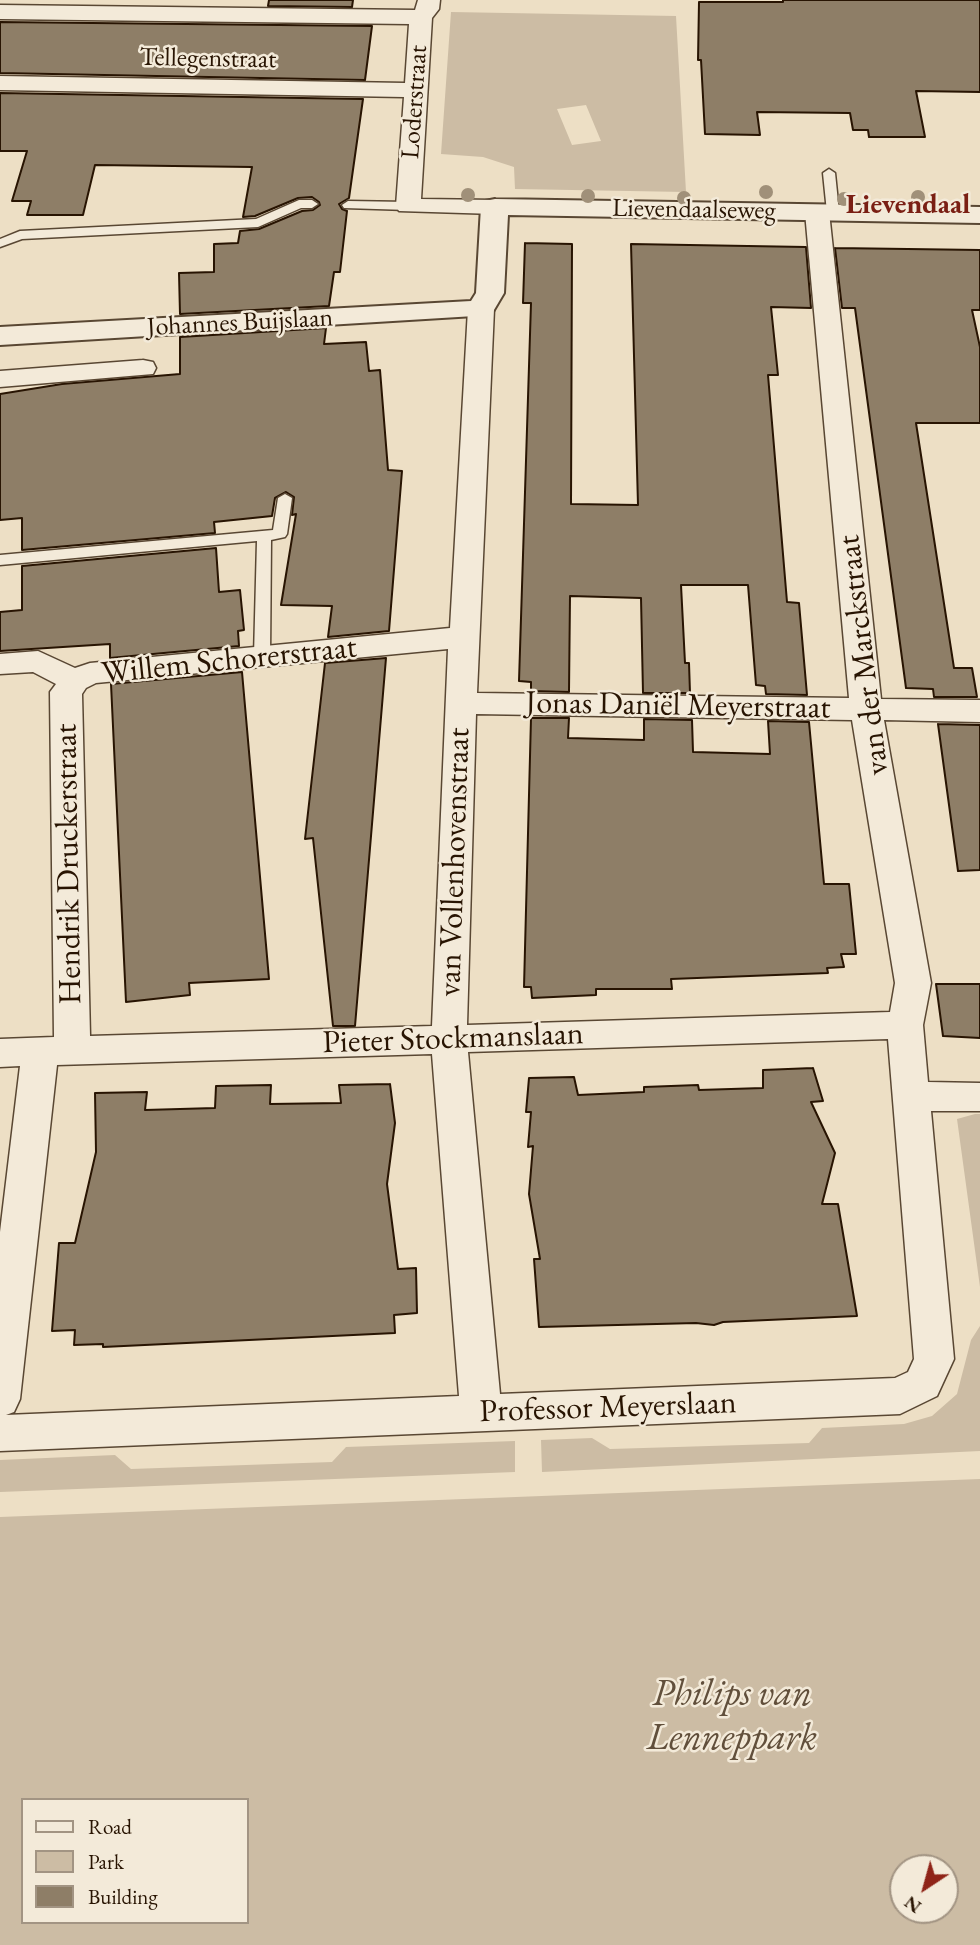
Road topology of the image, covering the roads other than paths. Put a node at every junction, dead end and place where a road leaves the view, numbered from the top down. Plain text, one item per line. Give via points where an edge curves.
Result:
1 (109, 7) edge
2 (425, 9) edge
3 (0, 12) edge
4 (0, 83) edge
5 (415, 90) junction
6 (829, 173) dead end
7 (312, 204) dead end
8 (348, 205) dead end
9 (408, 206) junction
10 (495, 207) junction
11 (825, 212) junction
12 (980, 215) edge
13 (0, 243) edge
14 (481, 309) junction
15 (0, 336) edge
16 (143, 368) dead end
17 (0, 379) edge
18 (285, 498) dead end
19 (264, 536) junction
20 (0, 560) edge
21 (465, 637) junction
22 (262, 656) junction
23 (0, 664) edge
24 (75, 681) junction
25 (461, 703) junction
26 (866, 710) junction
27 (980, 711) edge
28 (905, 1026) junction
29 (449, 1039) junction
30 (56, 1051) junction
31 (0, 1053) edge
32 (913, 1096) junction
33 (980, 1097) edge
34 (0, 1399) edge
35 (481, 1414) junction
36 (0, 1433) edge

1 - 2 street
1 - 3 street
2 - 5 street, Loderstraat
4 - 5 street, Tellegenstraat
5 - 9 street, Loderstraat
6 - 11 lane
7 - 13 lane via 299,204 258,223 20,235
8 - 9 lane
9 - 10 street, Lievendaalseweg
10 - 11 street, Lievendaalseweg
10 - 14 street via 490,293
11 - 12 street, Lievendaalseweg
11 - 26 street, van der Marckstraat
14 - 15 street, Johannes Buijslaan
14 - 21 street, van Vollenhovenstraat
16 - 17 street, Johannes Buijslaan
18 - 19 lane via 280,534
19 - 20 lane
19 - 22 lane
21 - 22 street, Willem Schorerstraat
21 - 25 street, van Vollenhovenstraat
22 - 24 street, Willem Schorerstraat via 90,673
23 - 24 street, Willem Schorerstraat via 38,661
24 - 30 street, Hendrik Druckerstraat via 66,692
25 - 26 street, Jonas Daniël Meyerstraat
25 - 29 street, van Vollenhovenstraat
26 - 27 street, Jonas Daniël Meyerstraat
26 - 28 street, van der Marckstraat via 913,983
28 - 29 street, Pieter Stockmanslaan
28 - 32 street, van der Marckstraat
29 - 30 street, Pieter Stockmanslaan
29 - 35 street, van Vollenhovenstraat
30 - 31 street, Pieter Stockmanslaan
30 - 34 street, Hendrik Druckerstraat
32 - 33 street
32 - 35 street, Professor Meyerslaan via 934,1359 923,1384 900,1396
35 - 36 street, Professor Meyerslaan

